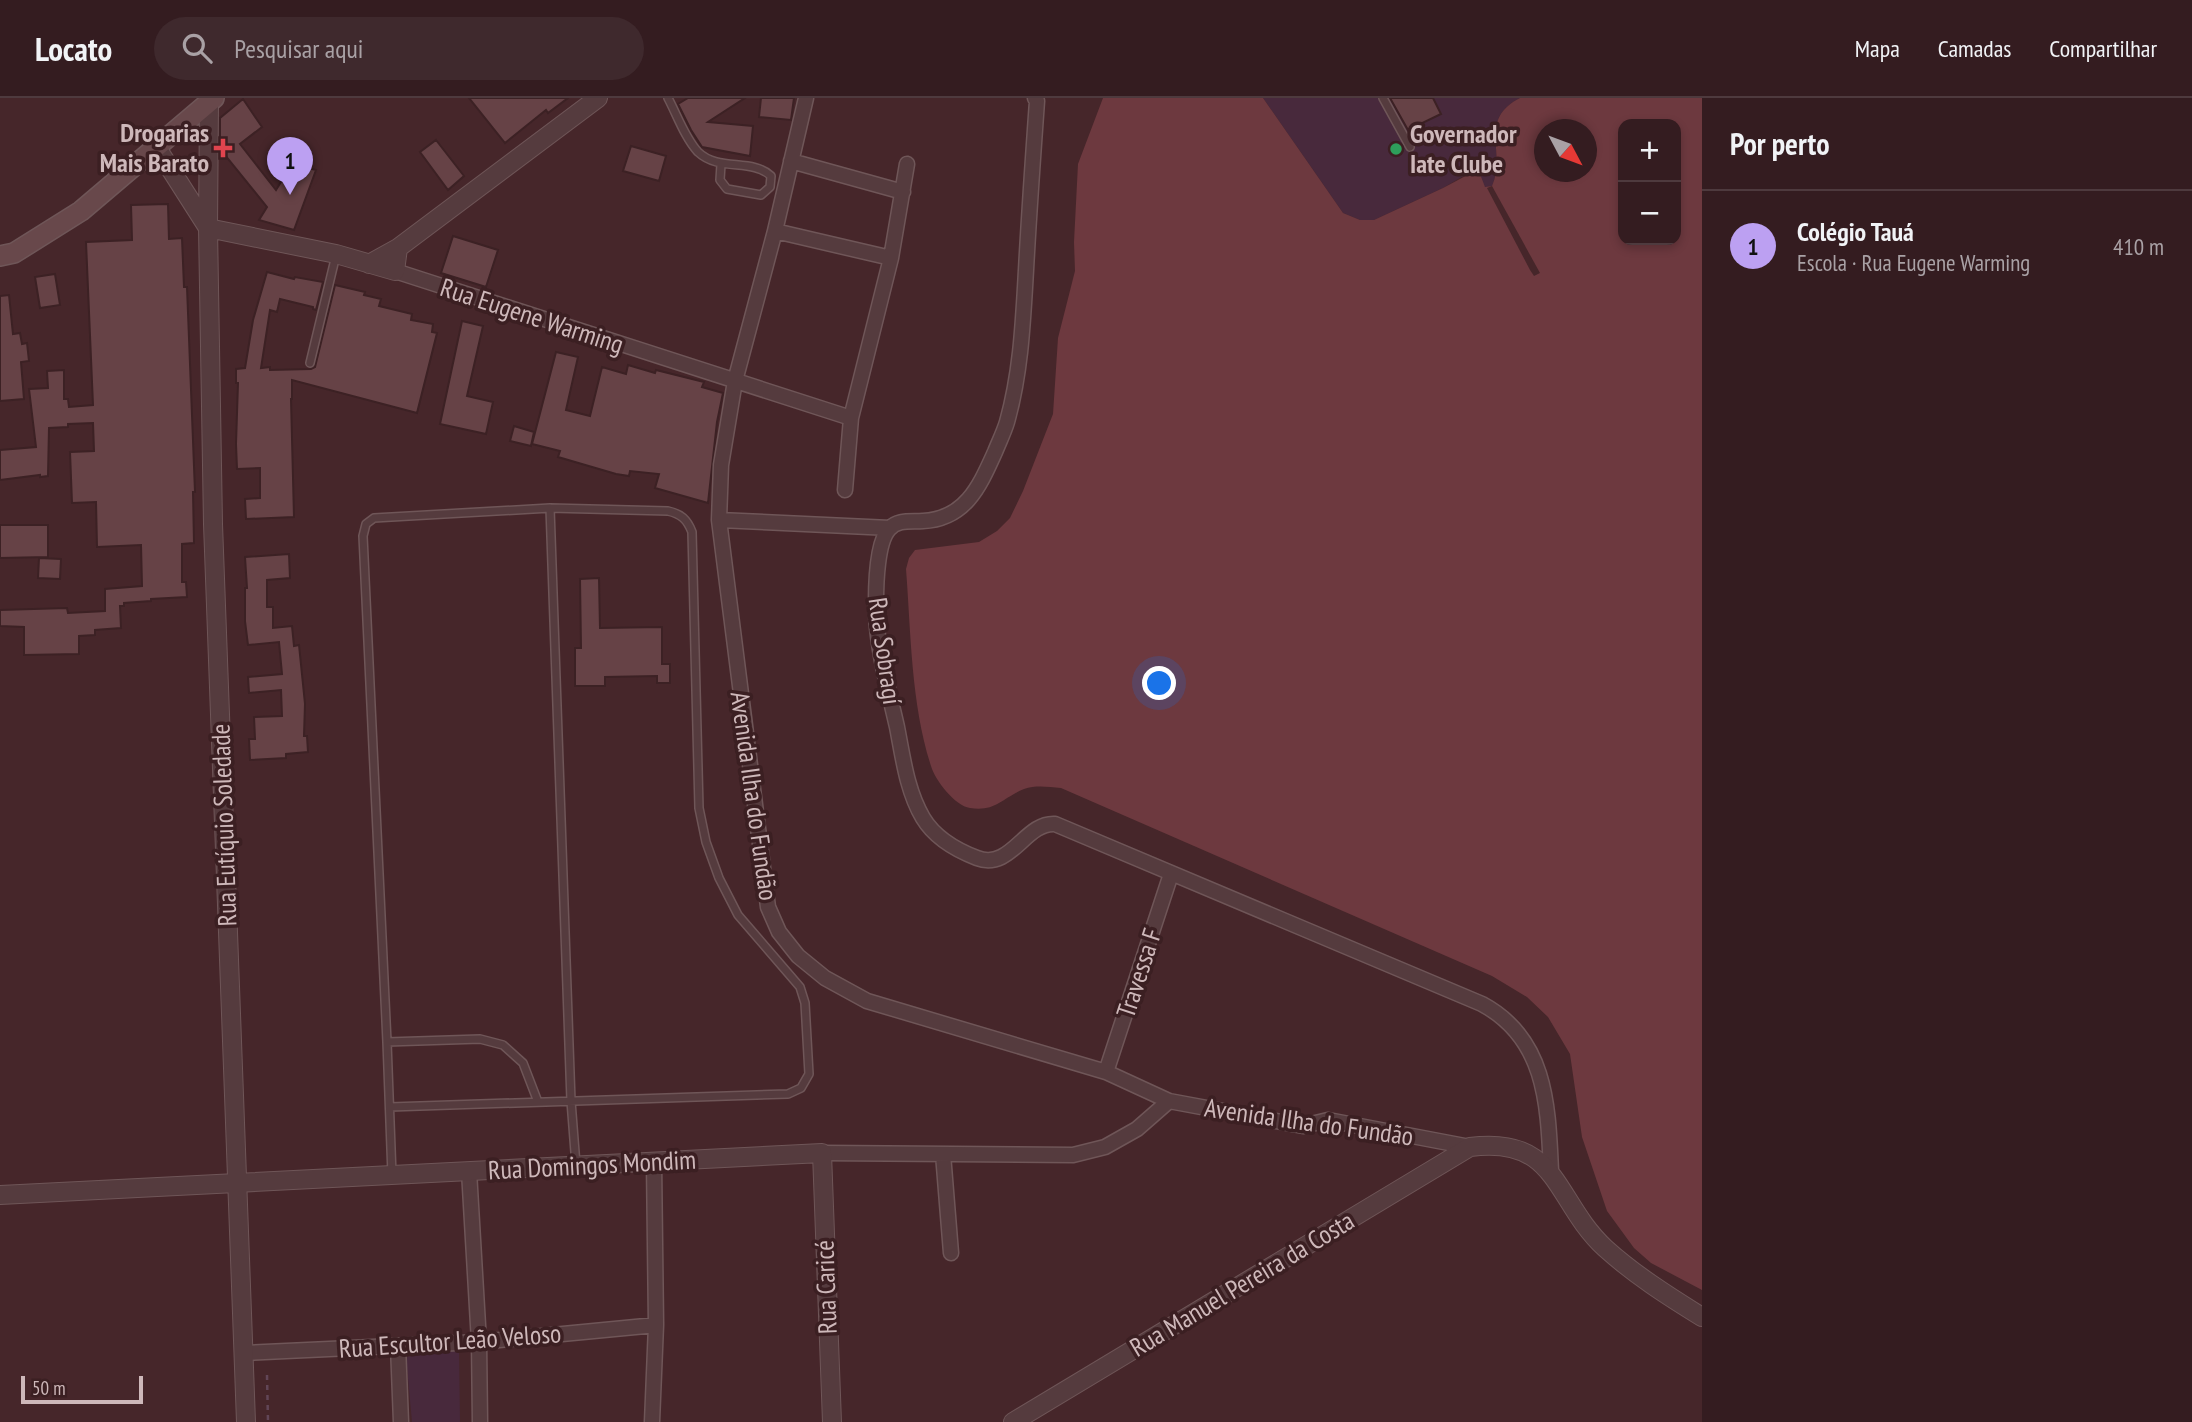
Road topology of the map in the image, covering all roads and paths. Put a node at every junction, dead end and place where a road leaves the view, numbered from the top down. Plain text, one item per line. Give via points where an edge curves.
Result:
1 (598, 98) edge
2 (668, 98) edge
3 (806, 98) edge
4 (1035, 98) edge
5 (1383, 98) edge
6 (211, 100) edge
7 (1410, 147) dead end
8 (157, 148) junction
9 (791, 161) junction
10 (721, 164) junction
11 (907, 164) dead end
12 (903, 192) junction
13 (208, 228) junction
14 (775, 231) junction
15 (398, 248) junction
16 (336, 254) junction
17 (0, 256) edge
18 (891, 258) junction
19 (369, 264) junction
20 (395, 271) junction
21 (310, 363) dead end
22 (735, 381) junction
23 (852, 418) junction
24 (845, 490) dead end
25 (550, 508) junction
26 (719, 520) junction
27 (890, 528) junction
28 (1171, 874) junction
29 (387, 1042) junction
30 (1106, 1072) junction
31 (571, 1101) junction
32 (1169, 1101) junction
33 (538, 1102) junction
34 (390, 1107) junction
35 (1470, 1147) junction
36 (822, 1153) junction
37 (943, 1154) junction
38 (654, 1162) junction
39 (576, 1165) junction
40 (469, 1171) junction
41 (1551, 1171) junction
42 (392, 1175) junction
43 (238, 1183) junction
44 (0, 1195) edge
45 (951, 1254) dead end
46 (1702, 1317) edge
47 (656, 1325) junction
48 (479, 1342) junction
49 (398, 1346) junction
50 (243, 1353) junction
51 (267, 1375) dead end
52 (246, 1422) edge
53 (268, 1422) edge
54 (401, 1422) edge
55 (480, 1422) edge
56 (652, 1422) edge
57 (832, 1422) edge
58 (1013, 1422) edge

1 - 15 street
2 - 10 lane via 698,152
3 - 9 street, Avenida Ilha do Fundão
4 - 27 street via 1020,363 1006,424 980,485 965,504 947,515
5 - 7 lane
6 - 8 main road
6 - 13 street, Rua Eutíquio Soledade
8 - 13 street
8 - 17 main road via 81,211 14,253
9 - 12 street
9 - 14 street, Avenida Ilha do Fundão
10 - 10 lane via 720,180 727,189 761,195 770,187 767,173
11 - 12 street
12 - 18 street
13 - 16 street, Rua Eugene Warming
13 - 43 street, Rua Eutíquio Soledade via 213,524
14 - 18 street
14 - 22 street, Avenida Ilha do Fundão
15 - 19 street
15 - 20 street
16 - 19 street, Rua Eugene Warming
16 - 21 lane
18 - 23 street
19 - 20 street, Rua Eugene Warming
20 - 22 street, Rua Eugene Warming
22 - 23 street, Rua Eugene Warming
22 - 26 street, Avenida Ilha do Fundão via 721,465
23 - 24 street
25 - 29 lane via 374,518 366,524
25 - 31 lane
25 - 31 lane via 667,510 688,522 692,532 699,808 706,842 738,915 800,987 809,1074 801,1088 788,1094
26 - 27 street
26 - 30 street, Avenida Ilha do Fundão via 768,907 779,932 798,956 825,978 867,1001
27 - 28 street, Rua Sobragí via 878,567 875,603 911,795 924,821 946,844 980,860 1002,858 1043,825 1055,824
28 - 30 street, Travessa F
28 - 41 street, Rua Sobragí via 1498,1013 1525,1044 1541,1076
29 - 33 lane via 480,1039 503,1045 523,1063
29 - 34 lane
30 - 32 street, Avenida Ilha do Fundão
31 - 33 lane
31 - 39 lane
32 - 35 street, Avenida Ilha do Fundão via 1303,1126 1328,1120
32 - 37 street, Rua Domingos Mondim via 1137,1129 1105,1147 1073,1155
33 - 34 lane
34 - 42 lane
35 - 41 street via 1510,1146
35 - 58 street, Rua Manuel Pereira da Costa
36 - 37 street, Rua Domingos Mondim
36 - 38 street, Rua Domingos Mondim
36 - 57 street, Rua Caricé
37 - 45 street
38 - 39 street, Rua Domingos Mondim
38 - 47 street
39 - 40 street, Rua Domingos Mondim
40 - 42 street, Rua Domingos Mondim
40 - 48 street
41 - 46 street via 1573,1209 1604,1247
42 - 43 street, Rua Domingos Mondim
43 - 44 street, Rua Domingos Mondim
43 - 50 street, Rua Eutíquio Soledade
47 - 48 street, Rua Escultor Leão Veloso
47 - 56 street
48 - 49 street, Rua Escultor Leão Veloso
48 - 55 street
49 - 50 street, Rua Escultor Leão Veloso
49 - 54 street
50 - 52 street, Rua Eutíquio Soledade
51 - 53 path

